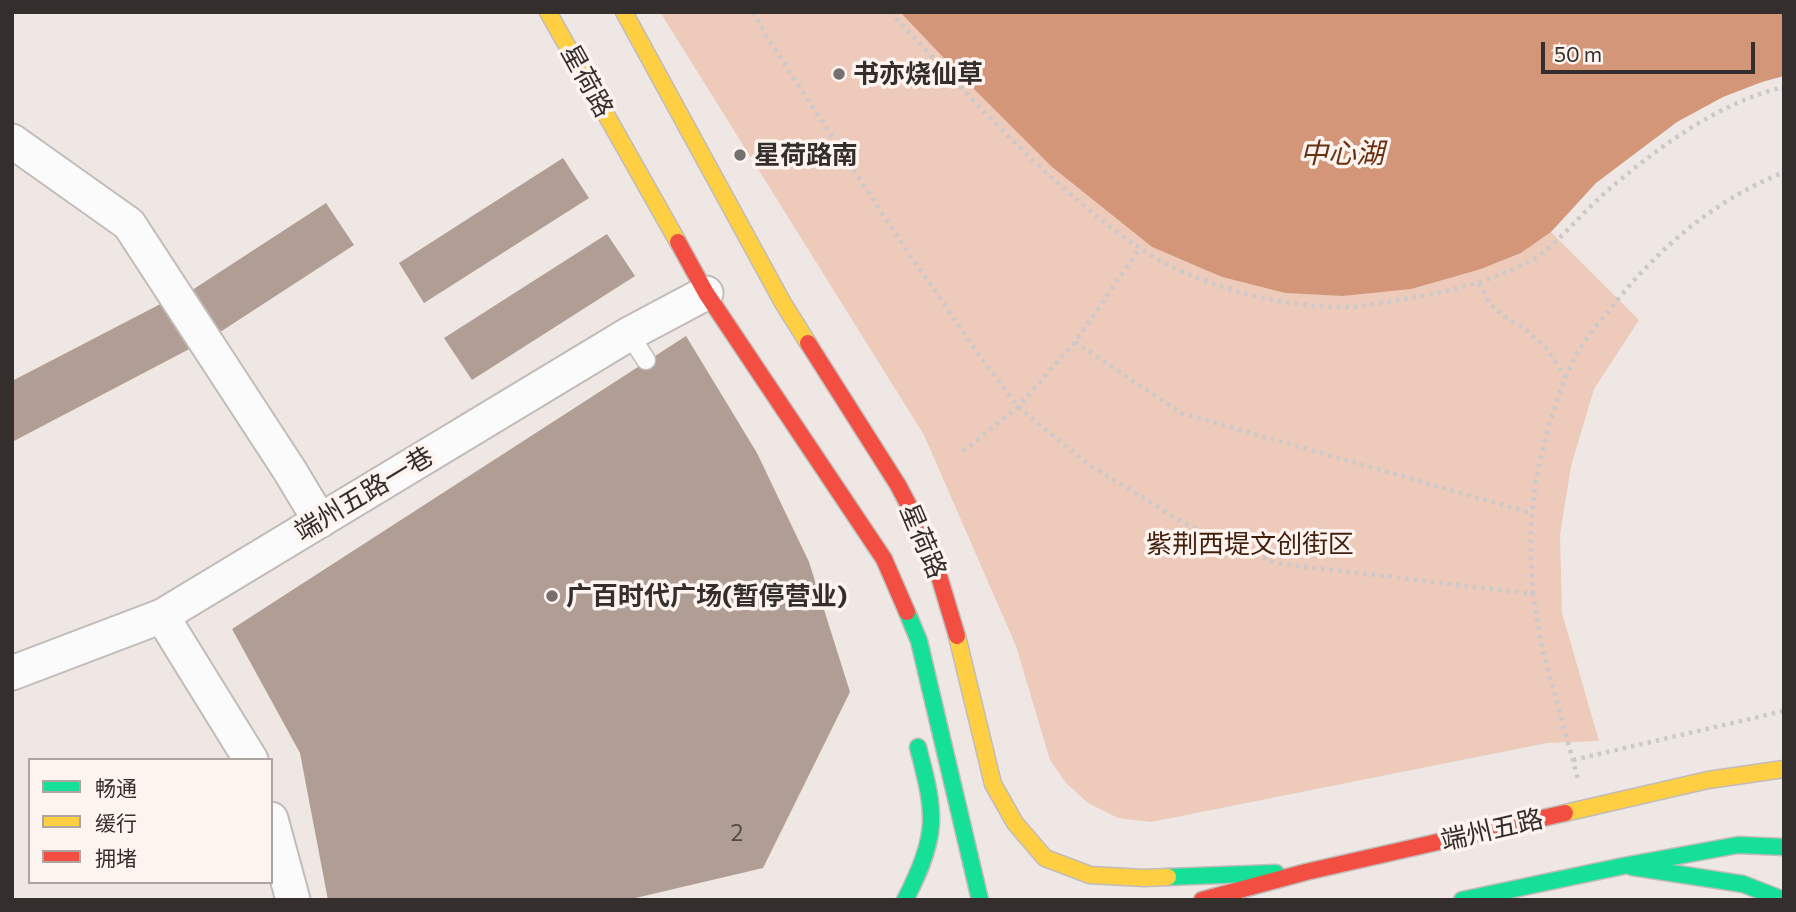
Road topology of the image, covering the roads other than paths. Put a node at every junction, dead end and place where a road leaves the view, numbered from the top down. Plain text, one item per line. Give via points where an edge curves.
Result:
1 (548, 12) edge
2 (624, 12) edge
3 (12, 141) edge
4 (706, 293) junction
5 (320, 521) junction
6 (884, 559) junction
7 (891, 614) dead end
8 (162, 616) junction
9 (12, 673) edge
10 (915, 732) dead end
11 (250, 758) edge
12 (1784, 769) edge
13 (273, 826) edge
14 (1784, 847) edge
15 (1623, 866) junction
16 (1306, 873) junction
17 (293, 900) edge
18 (905, 900) edge
19 (980, 900) edge
20 (1202, 900) edge
21 (1462, 900) edge
22 (1784, 900) edge

1 - 4 street, 星荷路
2 - 16 street, 星荷路 via 783,303 898,485 930,546 953,619 993,784 1015,823 1045,858 1090,875
3 - 5 street via 130,224
4 - 5 street, 端州五路一巷 via 637,347
4 - 6 street, 星荷路
5 - 8 street, 端州五路一巷
6 - 7 street
6 - 19 street, 星荷路 via 919,641
8 - 9 street, 端州五路一巷
8 - 11 street
10 - 18 street via 931,825
12 - 16 street, 端州五路 via 1707,780
13 - 17 street
14 - 15 street via 1738,845
15 - 21 street
15 - 22 street via 1743,884
16 - 20 street, 端州五路

